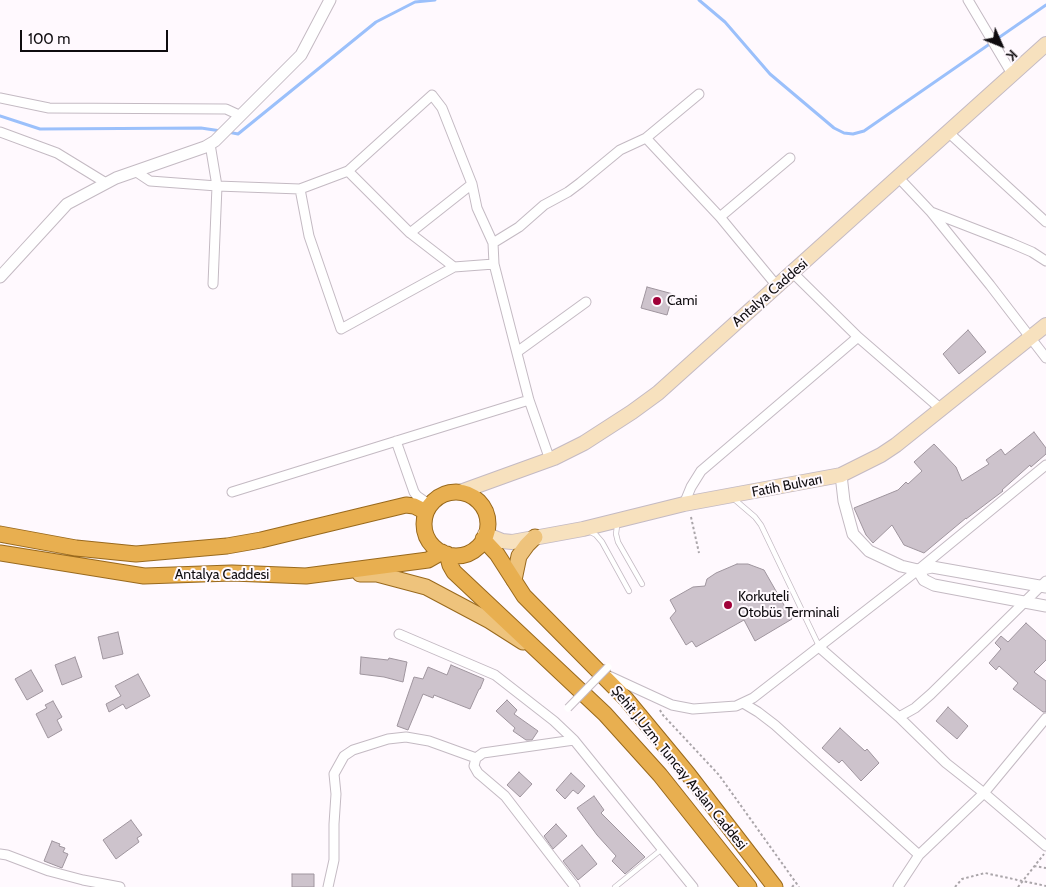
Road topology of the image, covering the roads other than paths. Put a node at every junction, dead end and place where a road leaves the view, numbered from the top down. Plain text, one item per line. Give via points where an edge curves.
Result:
1 (330, 0) edge
2 (968, 0) edge
3 (1046, 44) edge
4 (1012, 74) junction
5 (699, 94) dead end
6 (0, 98) edge
7 (237, 117) junction
8 (0, 132) edge
9 (948, 132) junction
10 (646, 138) junction
11 (212, 143) junction
12 (790, 158) dead end
13 (135, 171) junction
14 (348, 171) junction
15 (898, 177) junction
16 (106, 183) junction
17 (472, 184) junction
18 (217, 186) junction
19 (300, 189) junction
20 (930, 212) junction
21 (720, 217) junction
22 (1046, 222) edge
23 (410, 233) junction
24 (493, 243) junction
25 (1046, 261) edge
26 (494, 264) junction
27 (454, 267) junction
28 (793, 273) junction
29 (0, 277) edge
30 (213, 284) dead end
31 (778, 286) junction
32 (586, 302) dead end
33 (1046, 325) edge
34 (858, 337) junction
35 (1031, 337) junction
36 (517, 352) junction
37 (1046, 358) edge
38 (529, 400) junction
39 (941, 409) junction
40 (396, 441) junction
41 (550, 460) junction
42 (1046, 465) edge
43 (841, 475) junction
44 (232, 492) dead end
45 (460, 492) junction
46 (731, 496) junction
47 (684, 504) junction
48 (428, 509) junction
49 (623, 518) junction
50 (583, 528) junction
51 (0, 534) edge
52 (484, 537) junction
53 (536, 537) junction
54 (0, 552) edge
55 (445, 553) junction
56 (918, 570) junction
57 (308, 576) junction
58 (514, 580) junction
59 (642, 584) dead end
60 (1044, 585) edge
61 (629, 591) dead end
62 (1025, 602) junction
63 (1046, 606) edge
64 (399, 634) dead end
65 (819, 647) junction
66 (539, 652) junction
67 (603, 668) junction
68 (743, 703) junction
69 (568, 708) dead end
70 (899, 717) junction
71 (1046, 718) edge
72 (574, 740) junction
73 (476, 758) junction
74 (984, 793) junction
75 (1046, 846) edge
76 (662, 849) junction
77 (0, 854) edge
78 (919, 856) junction
79 (109, 886) edge
80 (120, 887) edge
81 (328, 887) edge
82 (575, 887) edge
83 (615, 887) edge
84 (693, 887) edge
85 (749, 887) edge
86 (775, 887) edge
87 (898, 887) edge

1 - 7 street via 301,55
2 - 4 street
3 - 4 main road, Antalya Caddesi
4 - 9 main road, Antalya Caddesi
5 - 10 street
6 - 7 street via 49,108 218,108 226,109
7 - 11 street
8 - 16 street via 57,153
9 - 15 main road, Antalya Caddesi
9 - 22 street
10 - 21 street
10 - 24 street via 620,150 580,184 544,205 519,227
11 - 13 street
11 - 18 street
12 - 21 street
13 - 16 street
13 - 18 street via 150,181
14 - 17 street via 432,95 442,108
14 - 19 street
14 - 23 street
15 - 20 street
15 - 28 main road, Antalya Caddesi
16 - 29 street via 68,204
17 - 23 street
17 - 24 street via 477,208
18 - 19 street
18 - 30 street
19 - 27 street via 309,236 341,329
20 - 25 street via 1011,243
20 - 35 street
21 - 31 street
23 - 27 street
24 - 26 street
26 - 27 street
26 - 36 street
28 - 31 main road, Antalya Caddesi
28 - 34 street
31 - 41 main road, Antalya Caddesi via 658,393 584,443
32 - 36 street
33 - 35 main road, Fatih Bulvarı
34 - 39 street
34 - 47 street via 701,471
35 - 37 street
35 - 39 main road, Fatih Bulvarı
36 - 38 street
38 - 40 street
38 - 41 street
39 - 43 main road, Fatih Bulvarı via 881,455
40 - 44 street
40 - 48 street via 414,492
41 - 45 main road, Antalya Caddesi
42 - 56 street
43 - 46 main road, Fatih Bulvarı
43 - 56 street via 844,501 854,534 869,550 901,566
45 - 48 highway via 445,494
45 - 52 highway via 470,495 481,505 487,519
46 - 47 main road, Fatih Bulvarı
46 - 65 lane via 761,525
47 - 49 main road, Fatih Bulvarı
48 - 51 highway, Antalya Caddesi via 406,505 261,540 136,554 76,548
48 - 55 highway via 424,522 427,538
49 - 50 main road, Fatih Bulvarı
49 - 59 lane via 617,526 618,542
50 - 53 main road, Fatih Bulvarı
50 - 61 lane via 602,542
52 - 53 main road, Fatih Bulvarı via 512,542
52 - 55 highway via 468,553
52 - 58 highway, Şehit J.Uzm. Tuncay Arslan Caddesi
53 - 58 main road via 519,556
54 - 57 highway, Antalya Caddesi via 144,576 232,573
55 - 57 highway, Antalya Caddesi via 428,560
55 - 66 highway, Şehit J.Uzm. Tuncay Arslan Caddesi via 454,572
56 - 60 street via 938,568
56 - 62 street via 924,580 934,585
56 - 65 street
57 - 66 main road via 377,574 426,587
58 - 67 highway, Şehit J.Uzm. Tuncay Arslan Caddesi via 524,596
60 - 62 street
62 - 63 street
62 - 70 street via 931,694
64 - 72 street via 495,675
65 - 68 street
65 - 70 street
66 - 85 highway, Şehit J.Uzm. Tuncay Arslan Caddesi via 605,714 660,775
67 - 68 street via 672,705 692,709
67 - 69 street, bridge
67 - 86 highway, Şehit J.Uzm. Tuncay Arslan Caddesi
68 - 78 street via 775,725
70 - 74 street via 946,763
71 - 74 street
72 - 73 street via 483,753
72 - 76 street
73 - 81 street via 429,740 406,737 388,739 344,756 334,774 334,860
73 - 82 street via 474,766 478,773 505,796
74 - 75 street
74 - 78 street
76 - 83 lane
76 - 84 street
77 - 79 street via 49,871
78 - 87 street
79 - 80 street

